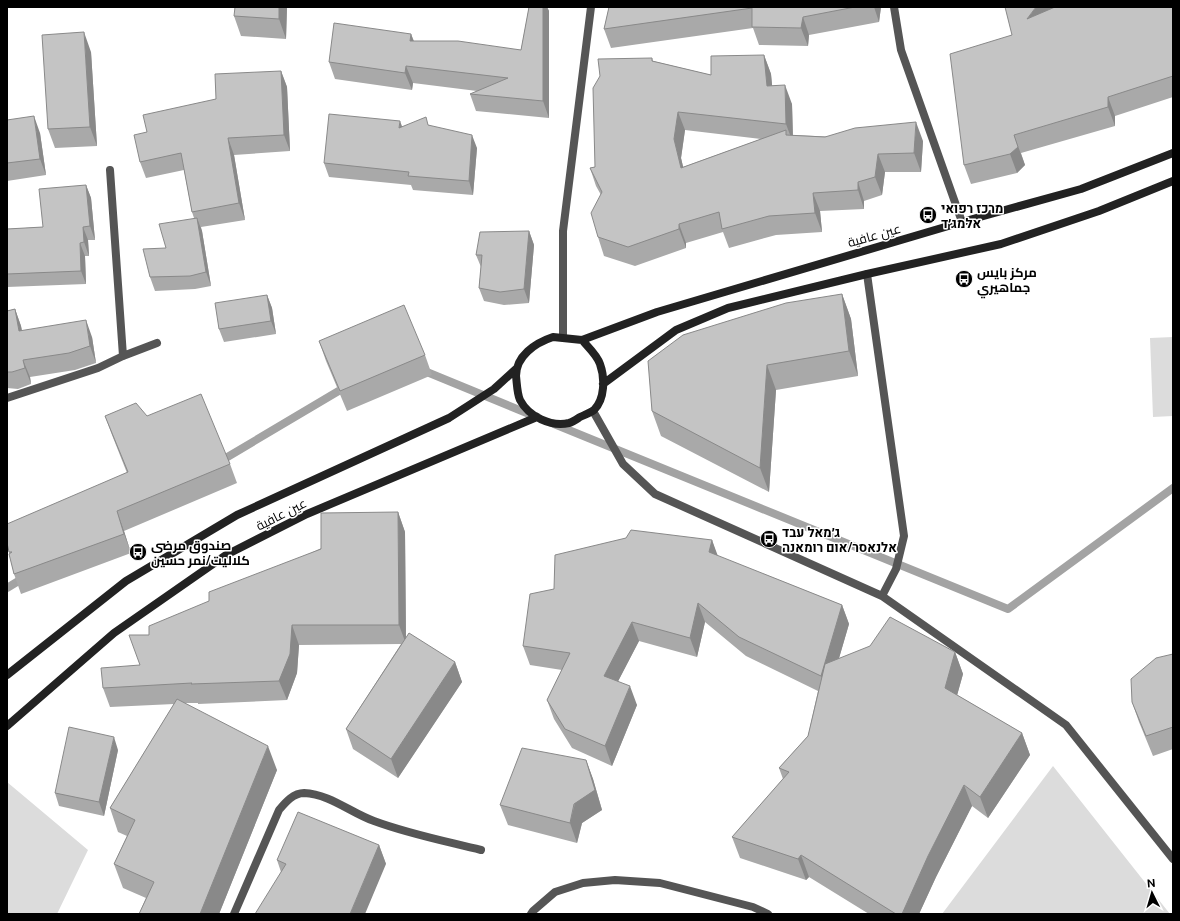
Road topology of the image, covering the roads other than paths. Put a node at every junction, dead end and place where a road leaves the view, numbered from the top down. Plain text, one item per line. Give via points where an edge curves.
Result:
1 (591, 7) edge
2 (894, 7) edge
3 (1173, 153) edge
4 (110, 170) dead end
5 (1173, 181) edge
6 (962, 222) junction
7 (867, 274) junction
8 (563, 337) junction
9 (582, 340) junction
10 (157, 343) dead end
11 (123, 356) junction
12 (516, 369) junction
13 (603, 384) junction
14 (7, 398) edge
15 (593, 411) junction
16 (537, 417) junction
17 (882, 596) junction
18 (7, 672) edge
19 (7, 726) edge
20 (481, 850) dead end
21 (1173, 859) edge
22 (234, 914) edge
23 (531, 914) edge
24 (768, 914) edge

1 - 8 street via 563,231
2 - 6 street via 901,50
3 - 6 main road, عين عافية via 1081,189
4 - 11 street
5 - 7 main road via 1099,211 1001,244
6 - 9 main road, عين عافية via 657,312
7 - 13 main road via 728,308 676,330
7 - 17 street via 904,536 896,569
8 - 9 main road
8 - 12 main road via 553,337 540,342 529,350
9 - 13 main road via 600,363
10 - 11 street
11 - 14 street via 98,368
12 - 16 main road via 516,387 520,400 528,411
12 - 18 main road, عين عافية via 494,389 449,418 237,515 126,581
13 - 15 main road via 601,398
15 - 16 main road via 570,423 555,424
15 - 17 street via 623,464 655,494
16 - 19 main road, عين عافية via 307,514 226,555 114,633
17 - 21 street via 1066,725
20 - 22 street via 373,821 327,798 302,793 290,798 279,810
23 - 24 street via 555,892 583,883 615,880 660,883 753,907

